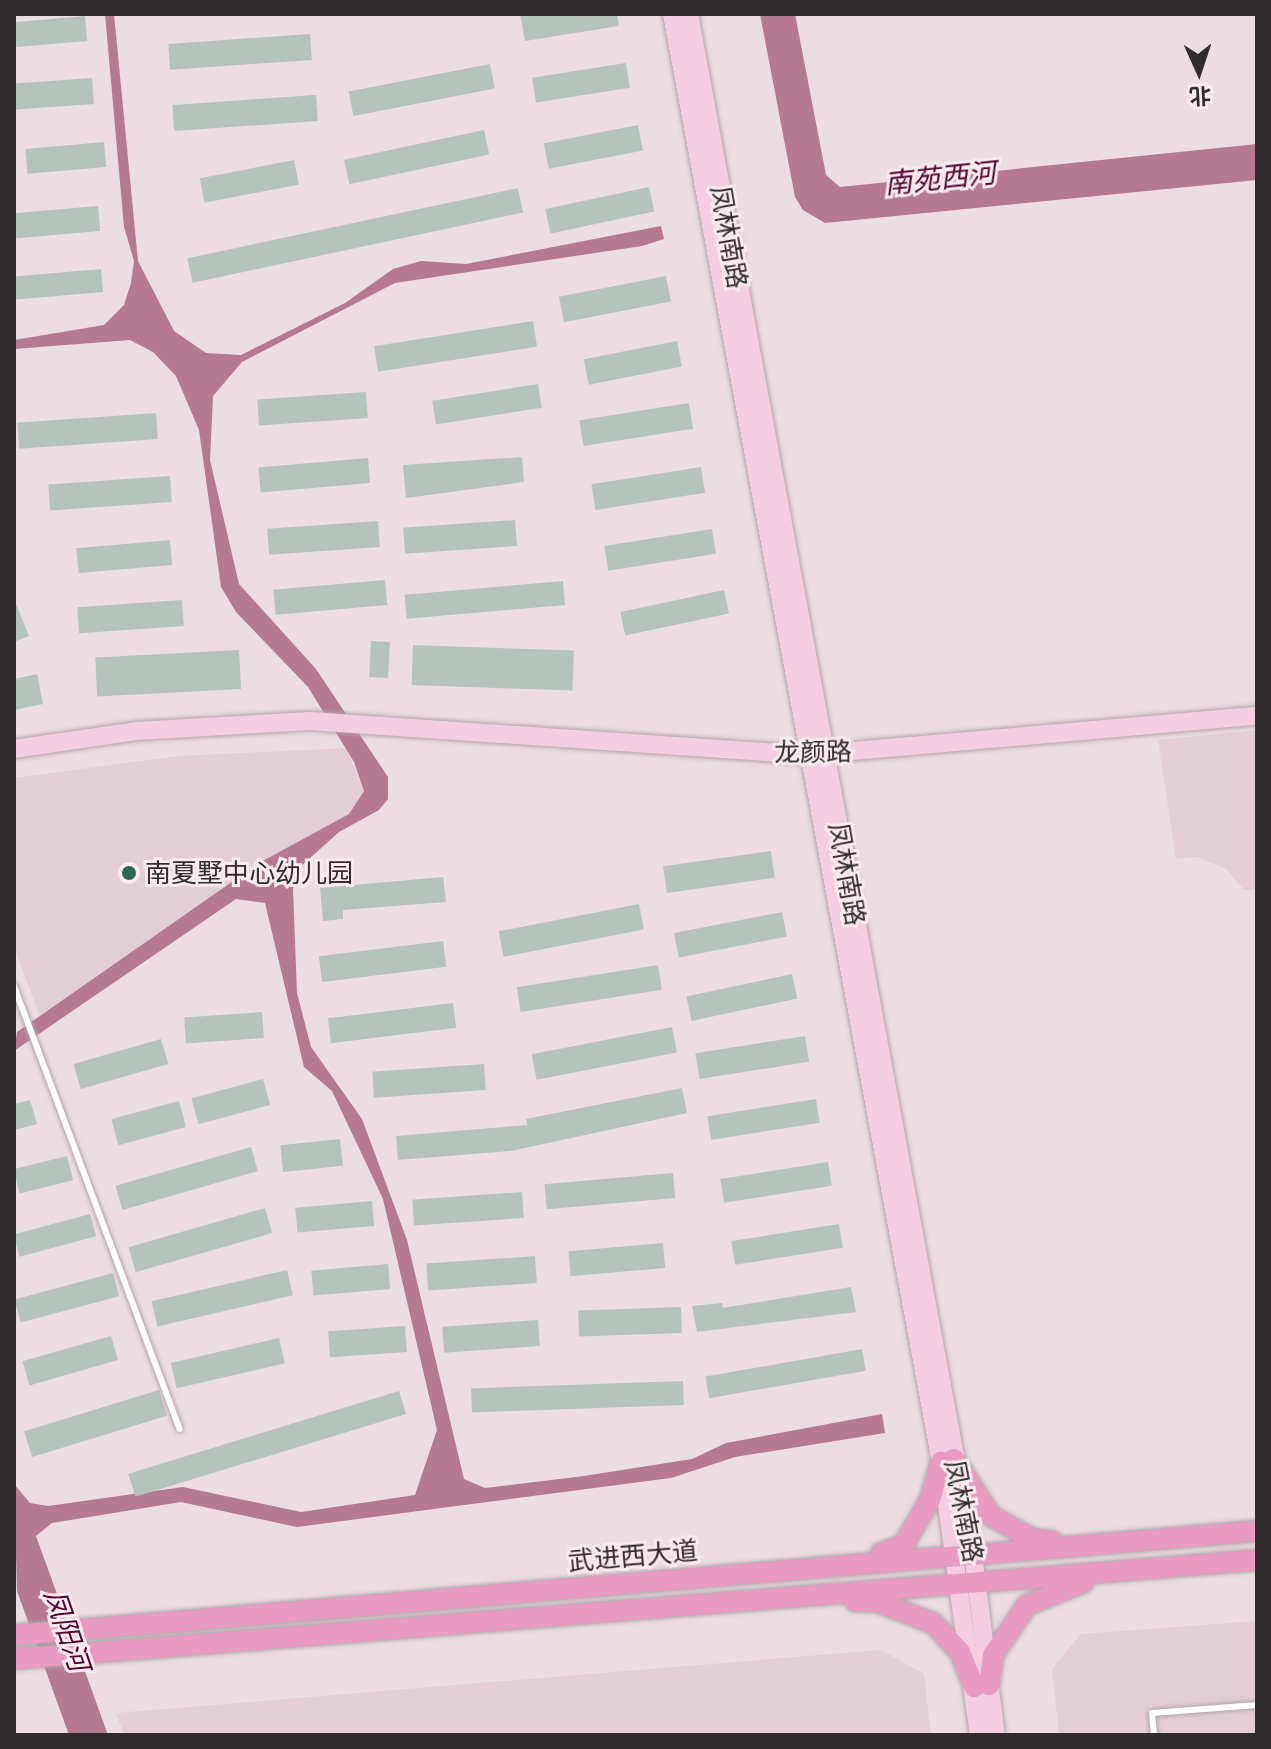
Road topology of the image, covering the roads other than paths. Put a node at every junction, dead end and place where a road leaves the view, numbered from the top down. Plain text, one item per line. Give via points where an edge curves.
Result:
1 (672, 14) edge
2 (689, 14) edge
3 (1257, 716) edge
4 (14, 749) edge
5 (816, 754) junction
6 (14, 986) edge
7 (180, 1429) dead end
8 (947, 1460) junction
9 (1257, 1531) edge
10 (1092, 1544) junction
11 (964, 1554) junction
12 (1257, 1560) edge
13 (851, 1564) junction
14 (1139, 1570) junction
15 (970, 1583) junction
16 (775, 1599) junction
17 (19, 1634) edge
18 (24, 1658) edge
19 (981, 1686) junction
20 (1257, 1705) edge
21 (979, 1735) edge
22 (996, 1735) edge
23 (1154, 1735) edge

1 - 5 main road, 凤林南路
2 - 5 main road, 凤林南路
3 - 5 main road, 龙颜路
4 - 5 main road, 龙颜路 via 136,731 310,721
5 - 8 main road, 凤林南路
6 - 7 lane
8 - 10 main road via 991,1516 1032,1539
8 - 11 main road, 凤林南路
8 - 13 main road via 903,1546
9 - 10 main road, 武进西大道
10 - 11 main road, 武进西大道
11 - 13 main road, 武进西大道
11 - 15 main road, 凤林南路
12 - 14 main road, 武进西大道
13 - 17 main road, 武进西大道
14 - 15 main road, 武进西大道
14 - 19 main road via 1069,1585 1027,1605 993,1655
15 - 16 main road, 武进西大道
15 - 19 main road, 凤林南路
16 - 18 main road, 武进西大道
16 - 19 main road via 878,1602 933,1623
19 - 21 main road, 凤林南路
19 - 22 main road, 凤林南路
20 - 23 lane via 1152,1713

